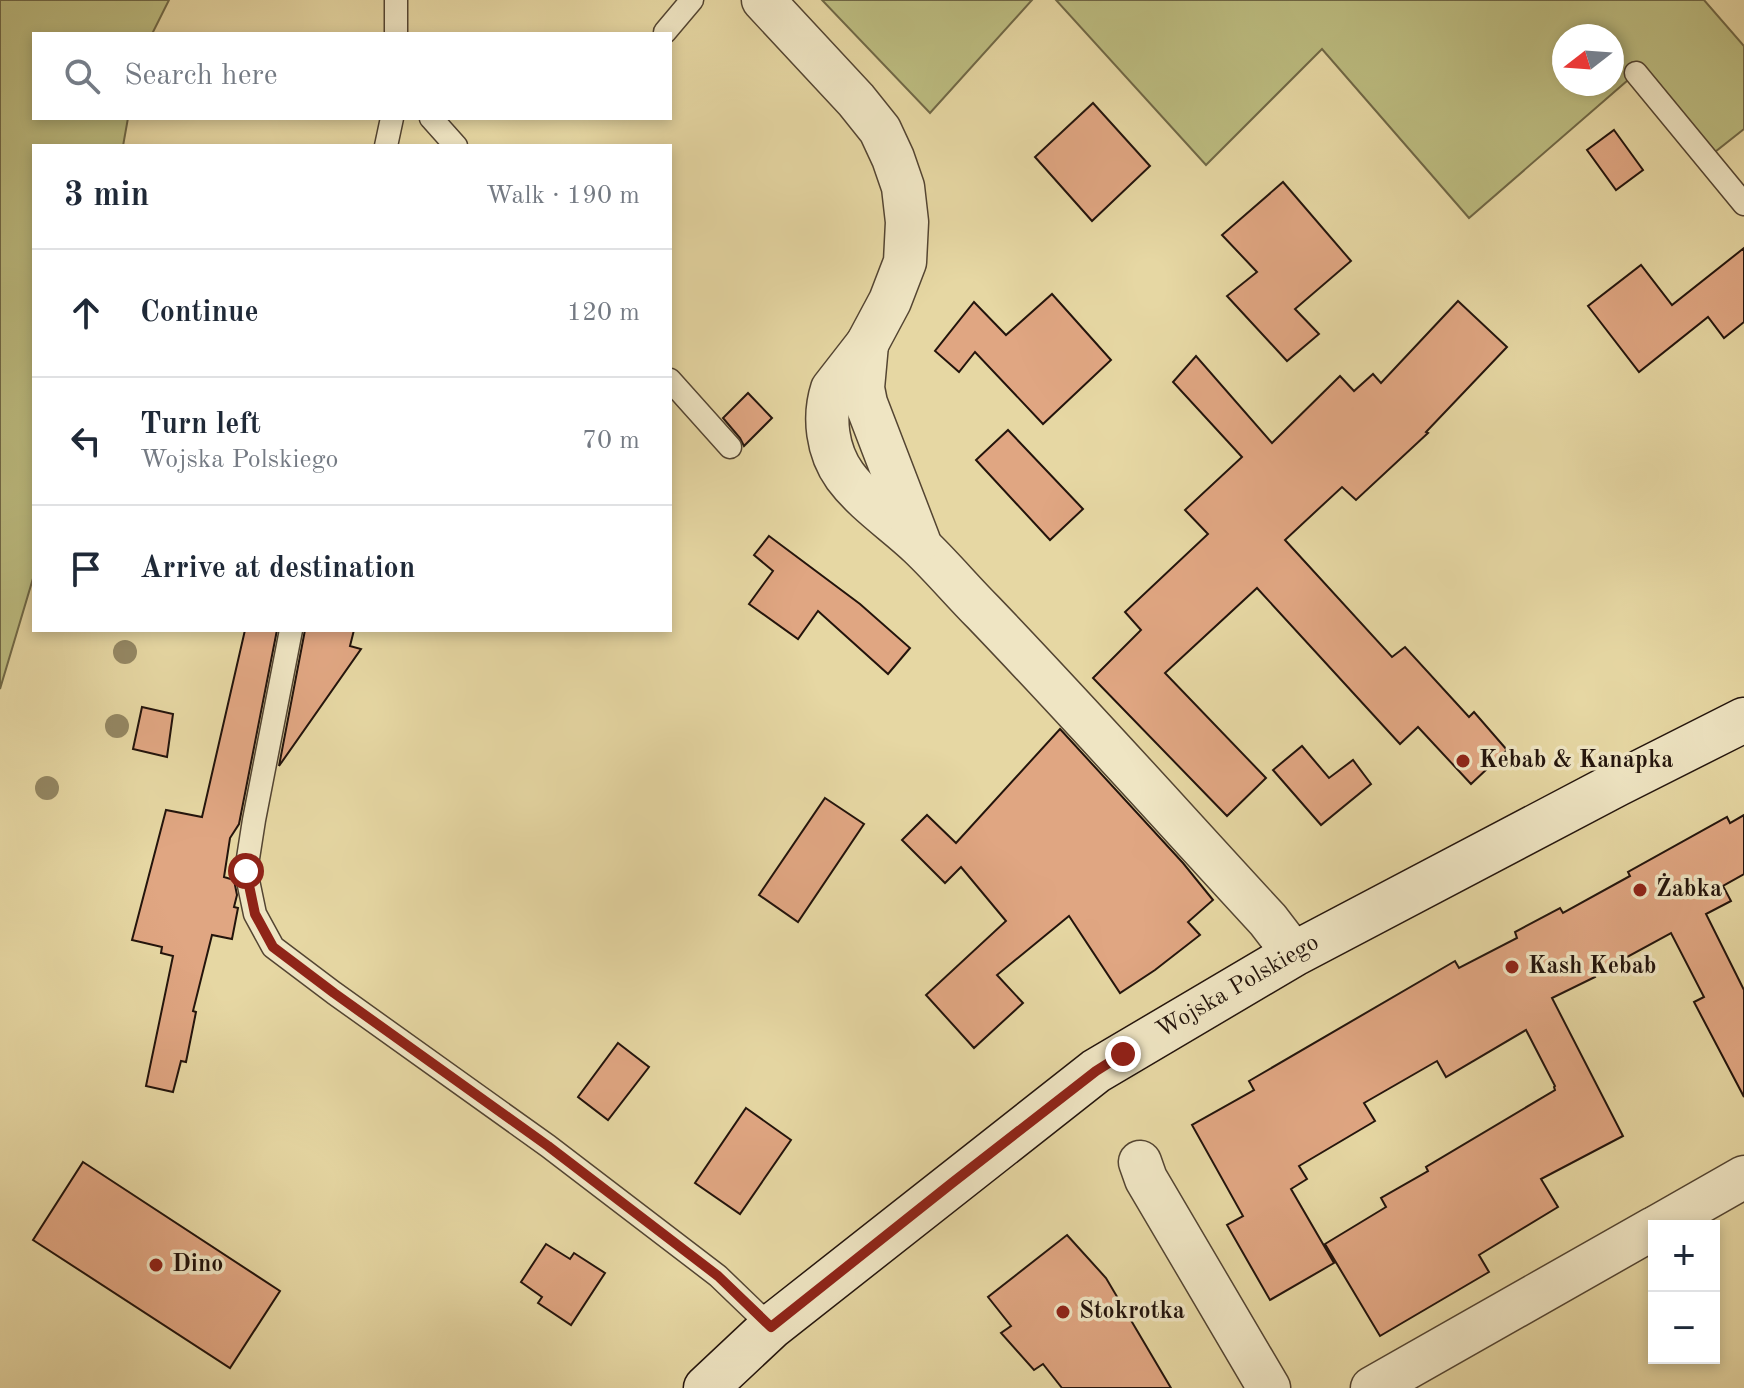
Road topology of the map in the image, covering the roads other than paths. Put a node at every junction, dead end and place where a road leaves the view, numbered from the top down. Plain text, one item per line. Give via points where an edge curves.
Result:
1 (396, 0) edge
2 (692, 0) edge
3 (763, 0) edge
4 (396, 32) edge
5 (665, 32) edge
6 (1636, 73) dead end
7 (392, 120) edge
8 (433, 120) edge
9 (386, 144) edge
10 (454, 144) edge
11 (1744, 204) edge
12 (672, 382) edge
13 (730, 447) dead end
14 (291, 632) edge
15 (1744, 720) edge
16 (1294, 954) junction
17 (1140, 1162) dead end
18 (1744, 1177) edge
19 (1668, 1220) edge
20 (1648, 1232) edge
21 (771, 1327) junction
22 (706, 1388) edge
23 (1269, 1388) edge
24 (1372, 1388) edge

1 - 4 lane
2 - 5 lane
3 - 16 street via 880,130 903,187 905,262 867,344 863,388 921,547
6 - 11 lane
7 - 9 lane
8 - 10 lane
12 - 13 lane
14 - 21 lane via 246,871 255,914 273,947 548,1146 718,1276
15 - 16 street, Wojska Polskiego
16 - 21 street, Wojska Polskiego via 1096,1071
17 - 23 street
18 - 19 street
20 - 24 street
21 - 22 street, Wojska Polskiego

